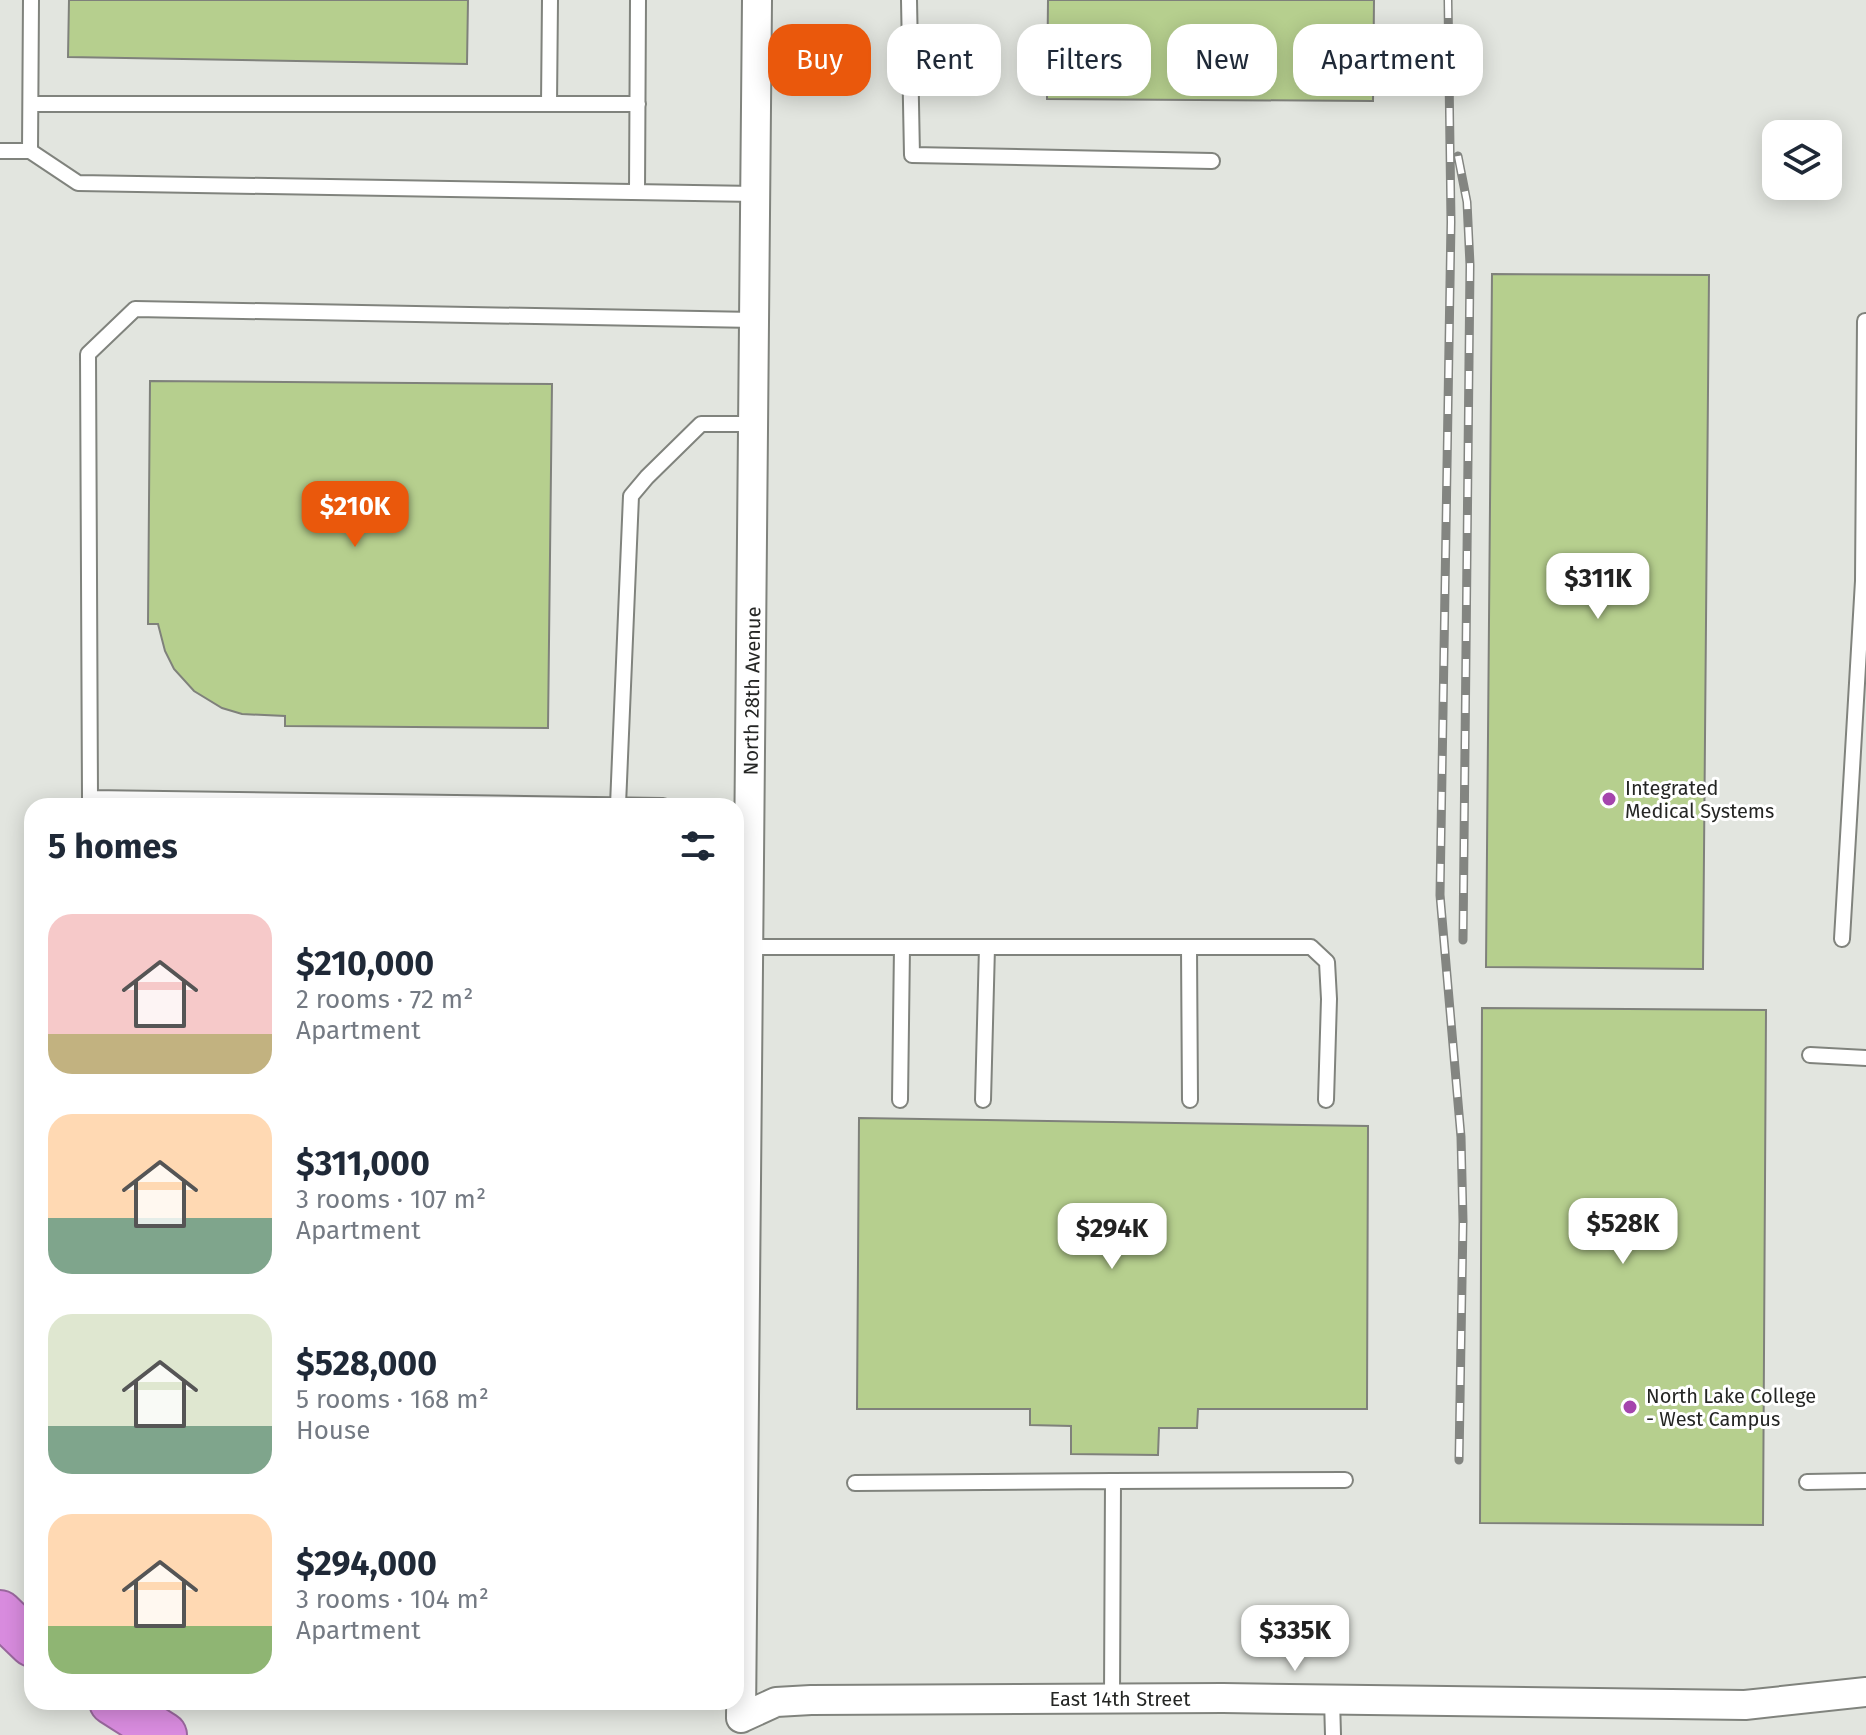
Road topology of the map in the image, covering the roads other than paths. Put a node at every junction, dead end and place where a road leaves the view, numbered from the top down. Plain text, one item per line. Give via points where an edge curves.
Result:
1 (31, 0) edge
2 (550, 0) edge
3 (638, 0) edge
4 (757, 0) edge
5 (909, 0) edge
6 (31, 104) junction
7 (549, 104) junction
8 (638, 104) junction
9 (0, 151) edge
10 (30, 151) junction
11 (1212, 161) dead end
12 (637, 192) junction
13 (756, 194) junction
14 (755, 320) junction
15 (1865, 321) edge
16 (754, 424) junction
17 (1864, 581) edge
18 (90, 798) edge
19 (618, 798) edge
20 (743, 798) edge
21 (744, 827) edge
22 (1842, 939) dead end
23 (750, 947) junction
24 (902, 947) junction
25 (987, 947) junction
26 (1189, 947) junction
27 (1810, 1055) dead end
28 (1866, 1058) edge
29 (900, 1100) dead end
30 (983, 1100) dead end
31 (1190, 1100) dead end
32 (1326, 1100) dead end
33 (1345, 1480) dead end
34 (1113, 1481) junction
35 (1866, 1481) edge
36 (1807, 1482) dead end
37 (855, 1483) dead end
38 (0, 1613) edge
39 (24, 1636) edge
40 (1866, 1692) edge
41 (1112, 1699) junction
42 (1332, 1699) junction
43 (100, 1710) edge
44 (125, 1710) edge
45 (749, 1729) edge
46 (127, 1735) edge
47 (164, 1735) edge
48 (1333, 1735) edge

1 - 6 lane
2 - 7 lane
3 - 8 lane
4 - 13 street, North 28th Avenue
5 - 11 lane via 912,155
6 - 7 lane
6 - 10 lane
7 - 8 lane
8 - 12 lane
9 - 10 lane
10 - 12 lane via 78,183
12 - 13 lane
13 - 14 street, North 28th Avenue
14 - 16 street, North 28th Avenue
14 - 18 lane via 135,309 88,354
15 - 17 lane
16 - 19 lane via 701,424 631,496
16 - 20 street, North 28th Avenue
17 - 22 lane
21 - 23 street, North 28th Avenue
23 - 24 lane
23 - 45 street, North 28th Avenue
24 - 25 lane
24 - 29 lane
25 - 26 lane
25 - 30 lane
26 - 31 lane
26 - 32 lane via 1311,947 1327,962
27 - 28 lane
33 - 34 lane
34 - 37 lane
34 - 41 lane
35 - 36 lane
38 - 39 highway
40 - 42 street, East 14th Street via 1745,1705
41 - 42 street, East 14th Street
41 - 45 street, East 14th Street via 776,1702
42 - 48 lane
43 - 46 highway
44 - 47 highway

